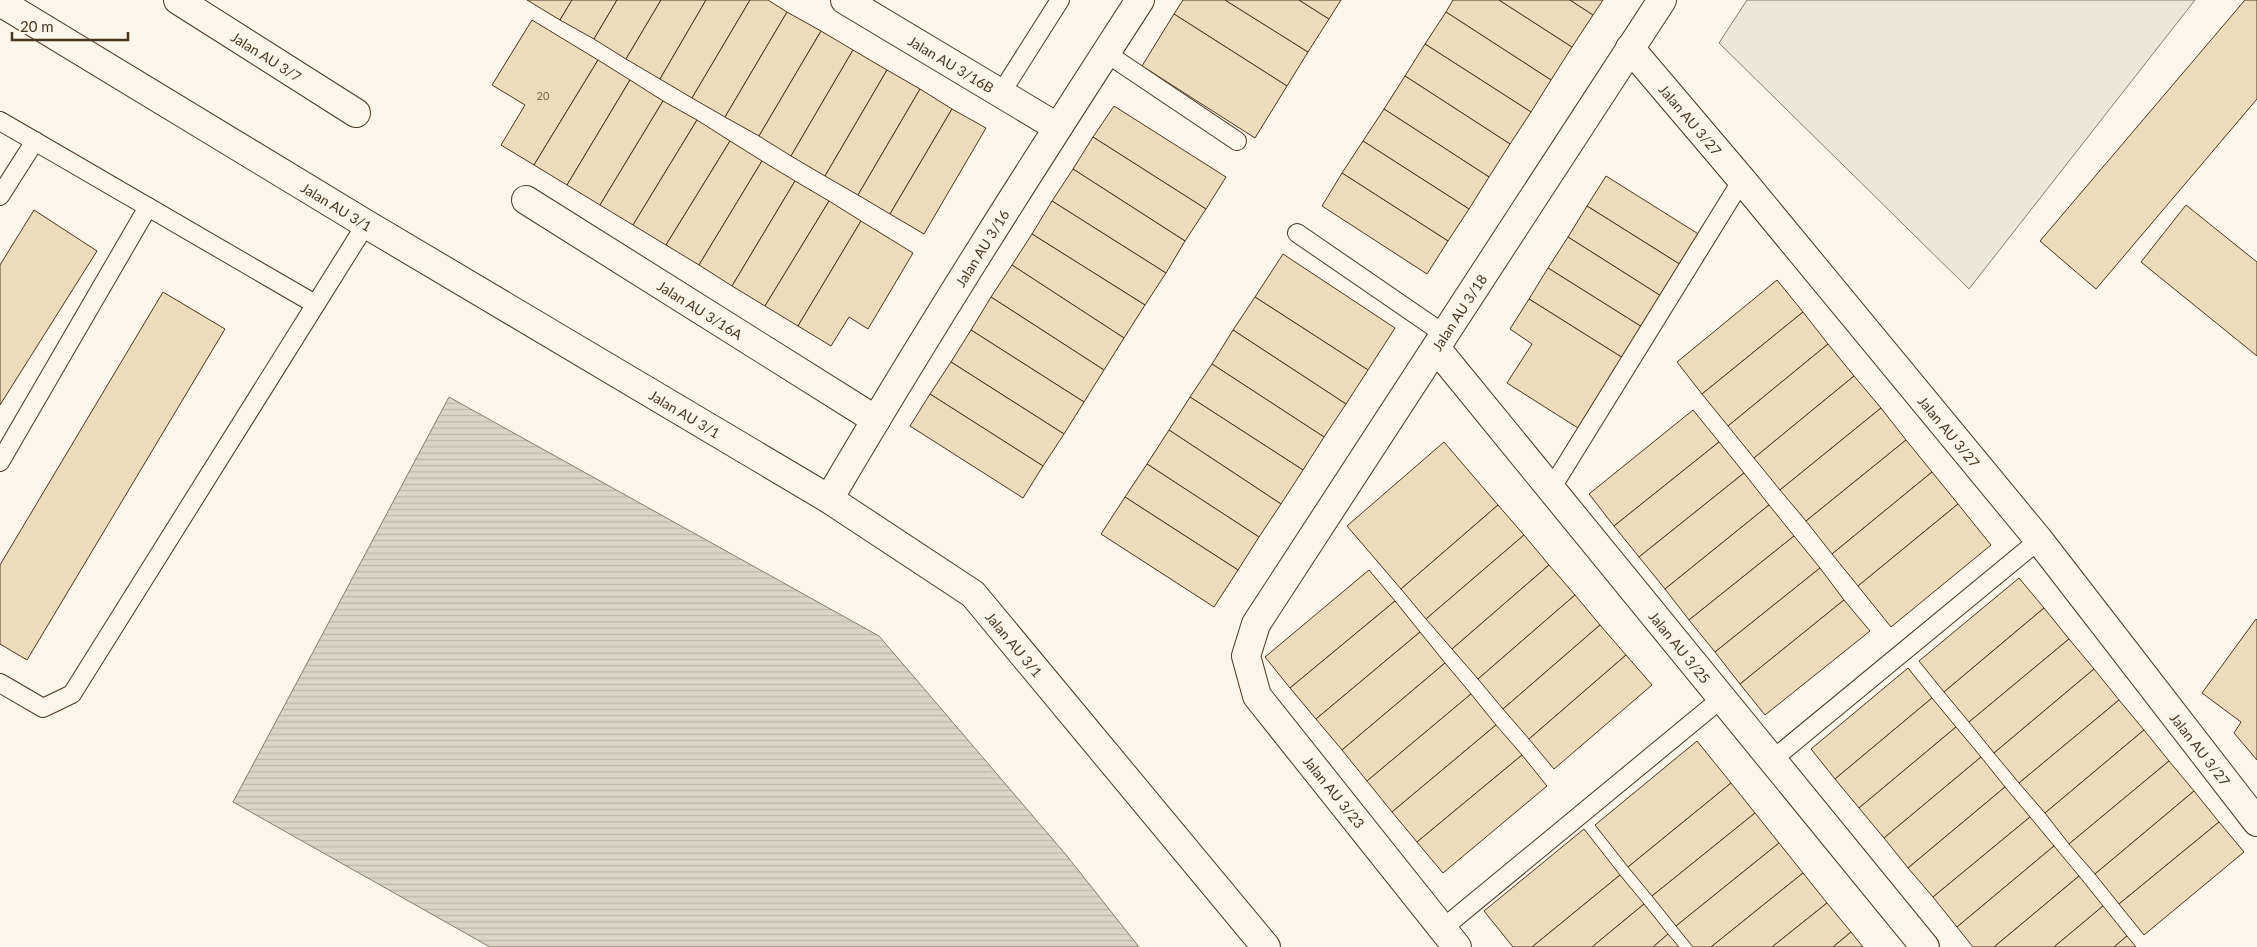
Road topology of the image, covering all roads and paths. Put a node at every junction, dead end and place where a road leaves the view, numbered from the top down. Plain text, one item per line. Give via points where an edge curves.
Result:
1 (178, 0) edge
2 (845, 0) edge
3 (1060, 0) edge
4 (1140, 0) edge
5 (1662, 0) edge
6 (0, 2) edge
7 (1630, 48) junction
8 (1106, 53) junction
9 (1001, 93) junction
10 (356, 113) dead end
11 (0, 121) edge
12 (1058, 127) junction
13 (35, 141) junction
14 (1237, 142) dead end
15 (1742, 180) junction
16 (0, 196) edge
17 (526, 200) dead end
18 (148, 207) junction
19 (366, 224) junction
20 (1297, 233) dead end
21 (315, 304) junction
22 (1440, 341) junction
23 (876, 420) junction
24 (0, 462) edge
25 (1551, 489) junction
26 (829, 498) junction
27 (2039, 540) junction
28 (1256, 624) joint
29 (2, 688) edge
30 (1722, 698) junction
31 (1772, 760) junction
32 (2257, 822) edge
33 (1450, 938) edge
34 (1266, 947) edge
35 (1925, 947) edge

1 - 10 street, Jalan AU 3/7
2 - 9 street, Jalan AU 3/16B
3 - 9 lane
4 - 8 street, Jalan AU 3/16
5 - 7 street, Jalan AU 3/18
6 - 19 street, Jalan AU 3/1
7 - 15 street, Jalan AU 3/27
7 - 22 street, Jalan AU 3/18
8 - 12 street, Jalan AU 3/16
8 - 14 lane
9 - 12 street, Jalan AU 3/16B
11 - 13 lane
12 - 23 street, Jalan AU 3/16
13 - 16 lane
13 - 18 lane
15 - 25 lane
15 - 27 street, Jalan AU 3/27
17 - 23 street, Jalan AU 3/16A
18 - 21 lane
18 - 24 lane
19 - 21 lane
19 - 26 street, Jalan AU 3/1
20 - 22 lane
21 - 29 lane via 72,694 43,708
22 - 25 street, Jalan AU 3/25
22 - 28 street, Jalan AU 3/18
23 - 26 street, Jalan AU 3/16
25 - 30 street, Jalan AU 3/25
26 - 34 street, Jalan AU 3/1 via 973,594
27 - 31 lane
27 - 32 street, Jalan AU 3/27
28 - 33 street, Jalan AU 3/23 via 1246,656 1257,696
30 - 31 street, Jalan AU 3/25
30 - 33 lane
31 - 35 street, Jalan AU 3/25

